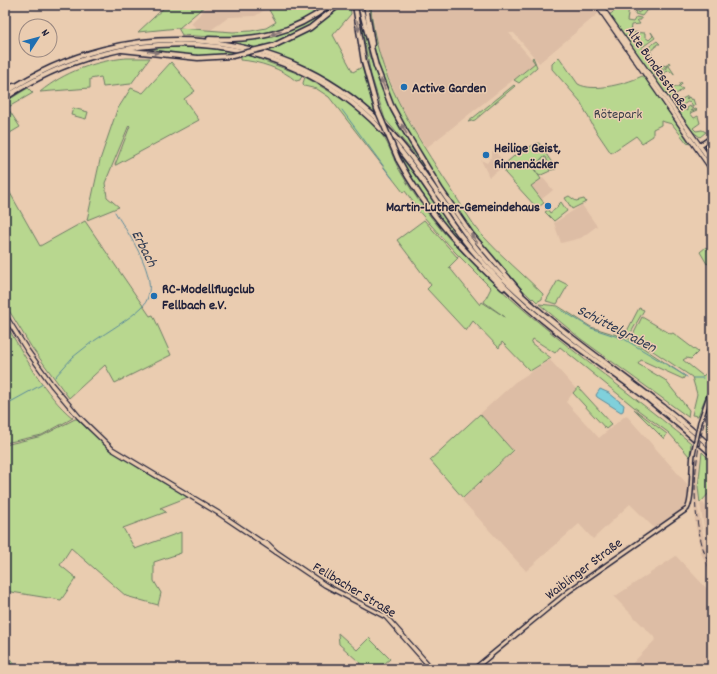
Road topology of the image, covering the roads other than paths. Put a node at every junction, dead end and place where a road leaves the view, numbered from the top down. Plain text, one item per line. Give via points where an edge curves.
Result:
1 (330, 5) edge
2 (340, 5) edge
3 (355, 5) edge
4 (360, 5) edge
5 (366, 5) edge
6 (597, 5) edge
7 (601, 8) edge
8 (203, 41) junction
9 (114, 50) junction
10 (371, 50) junction
11 (16, 86) junction
12 (5, 89) edge
13 (5, 93) edge
14 (5, 98) edge
15 (711, 138) edge
16 (698, 147) junction
17 (711, 161) edge
18 (712, 170) edge
19 (524, 298) junction
20 (532, 310) junction
21 (5, 315) edge
22 (712, 387) edge
23 (712, 448) edge
24 (712, 454) edge
25 (432, 669) edge
26 (474, 669) edge

1 -> 8 highway via 302,22 272,34 246,39
9 -> 2 highway, bridge via 198,58 232,56 273,46 304,32
3 -> 20 highway, bridge via 364,62 377,109 398,159 418,193 449,235 506,291
4 - 10 highway
5 - 10 highway
6 - 7 main road
7 - 16 main road, Alte Bundesstraße
8 - 11 highway via 156,40 111,47 60,63
8 - 19 highway via 253,50 291,63 326,81 364,107 383,124 406,151 478,250
9 - 14 highway via 58,68
9 - 20 highway via 167,44 226,48 283,64 330,88 362,111 395,144 472,251 500,282
19 -> 10 highway via 471,234 424,163 391,105
11 - 12 highway
11 - 13 highway
15 - 16 street
15 - 17 street via 708,146
16 - 17 main road, Alte Bundesstraße
16 - 18 main road, Alte Bundesstraße
19 - 23 highway via 668,410
20 - 24 highway via 658,407
21 - 25 main road, Fellbacher Straße via 39,369 96,435 126,459 268,544 325,585 386,617
22 - 26 street, Waiblinger Straße, bridge via 693,454 691,499 687,509 569,591

